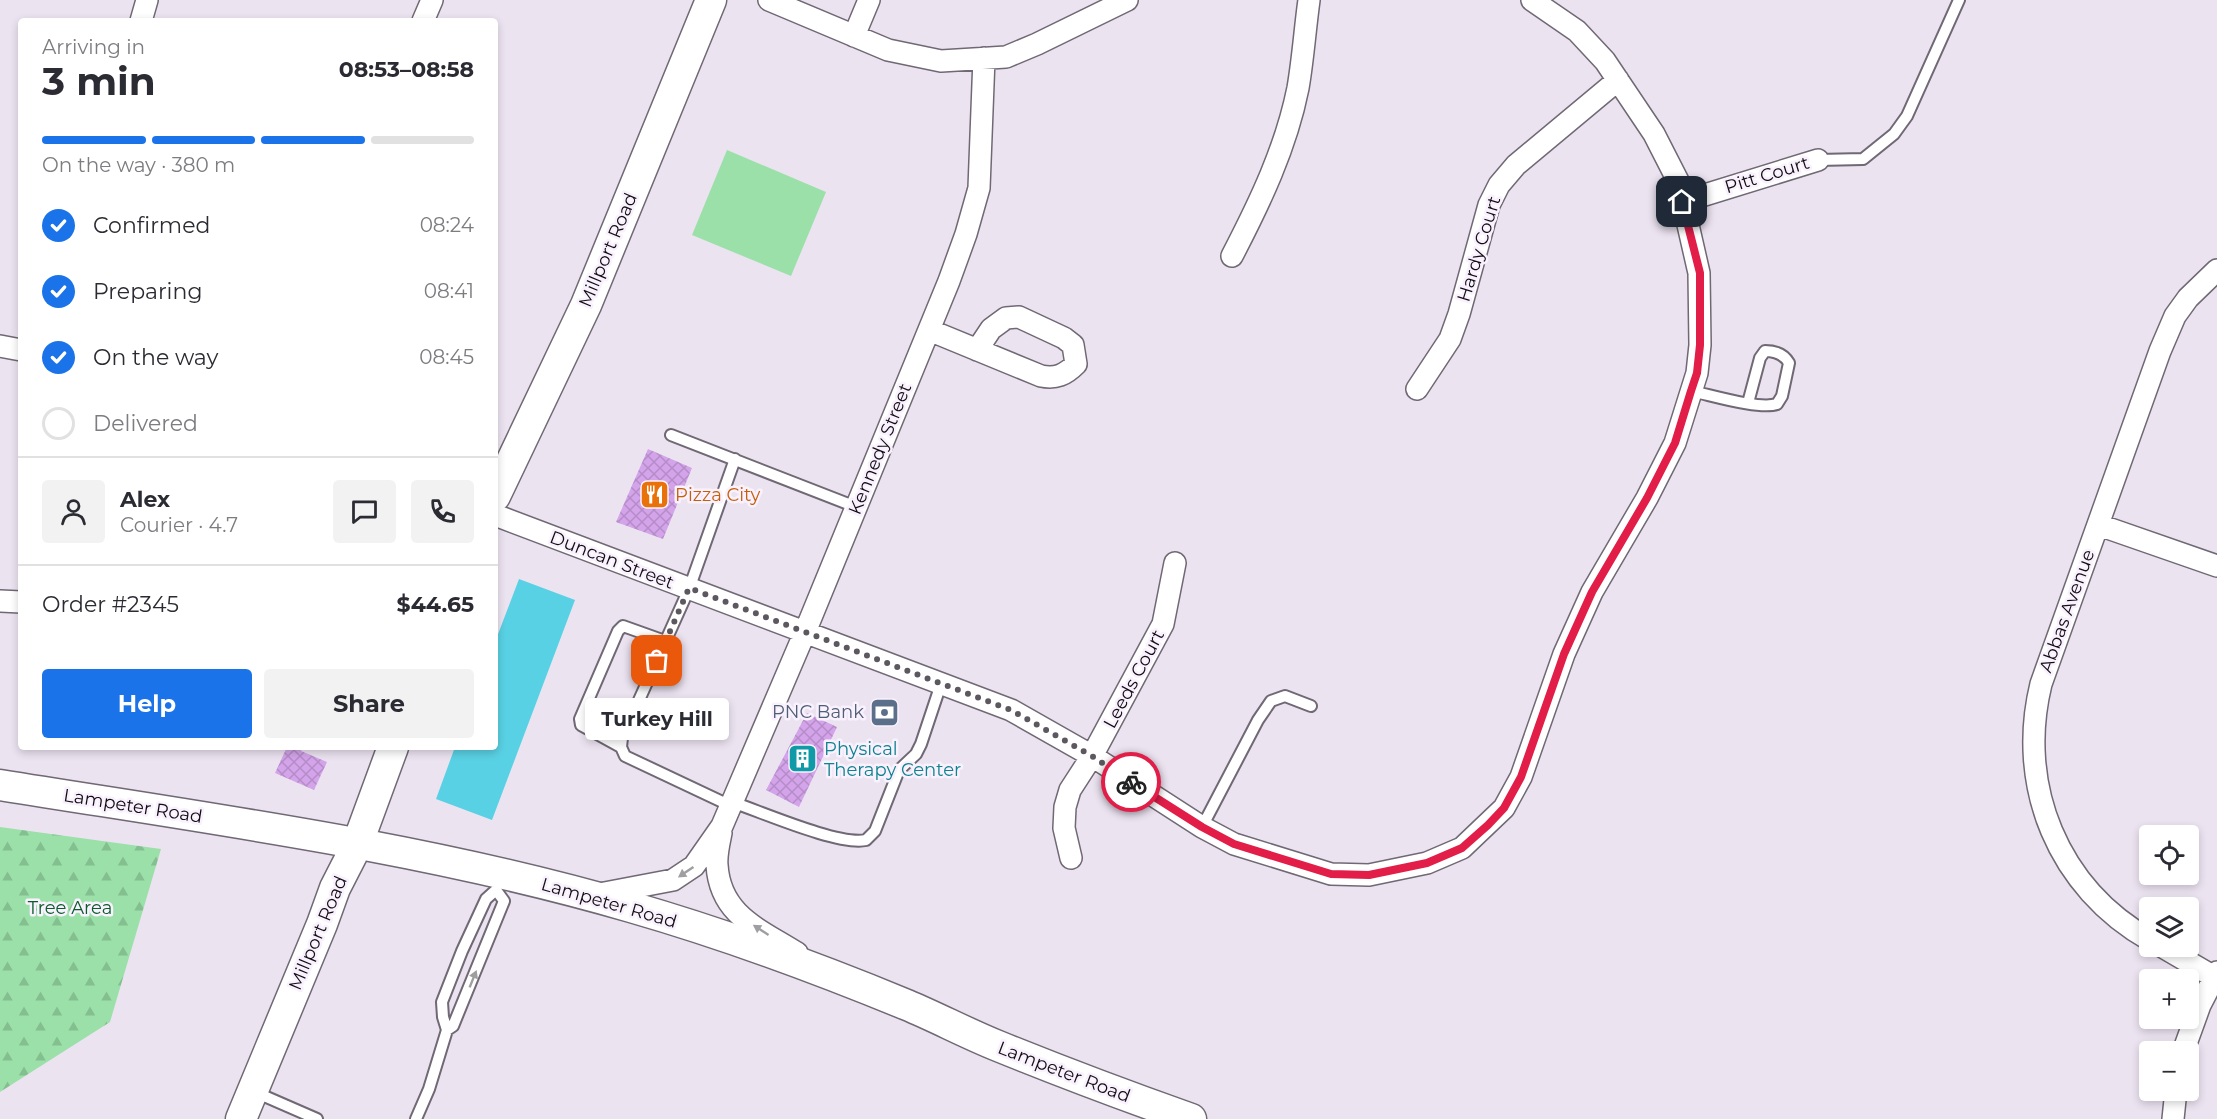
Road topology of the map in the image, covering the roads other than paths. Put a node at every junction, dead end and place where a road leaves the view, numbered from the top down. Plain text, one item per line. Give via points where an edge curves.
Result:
1 (147, 0) edge
2 (432, 0) edge
3 (711, 0) edge
4 (769, 0) edge
5 (869, 0) edge
6 (1127, 0) edge
7 (1309, 0) edge
8 (1532, 0) edge
9 (1959, 0) edge
10 (142, 18) edge
11 (424, 18) edge
12 (854, 36) junction
13 (984, 58) junction
14 (1618, 80) junction
15 (1818, 160) joint
16 (1682, 202) junction
17 (1232, 256) dead end
18 (2217, 270) edge
19 (929, 330) junction
20 (0, 346) edge
21 (18, 349) edge
22 (977, 350) dead end
23 (1417, 389) dead end
24 (1691, 391) junction
25 (1748, 403) junction
26 (671, 435) dead end
27 (735, 459) junction
28 (498, 490) edge
29 (856, 507) junction
30 (498, 516) edge
31 (2099, 525) junction
32 (1175, 563) dead end
33 (2217, 566) edge
34 (689, 588) junction
35 (0, 601) edge
36 (18, 602) edge
37 (805, 632) junction
38 (665, 641) junction
39 (941, 684) junction
40 (1311, 706) dead end
41 (621, 747) junction
42 (392, 750) edge
43 (1092, 756) junction
44 (0, 784) edge
45 (732, 804) junction
46 (722, 826) junction
47 (1202, 827) junction
48 (357, 844) junction
49 (1071, 858) dead end
50 (498, 881) junction
51 (590, 896) junction
52 (2139, 933) edge
53 (2183, 957) edge
54 (828, 972) junction
55 (2216, 974) edge
56 (447, 1030) junction
57 (2187, 1041) edge
58 (252, 1091) junction
59 (2175, 1101) edge
60 (241, 1119) edge
61 (317, 1119) edge
62 (416, 1119) edge
63 (1191, 1119) edge
64 (2173, 1119) edge

1 - 10 street
2 - 11 street
3 - 28 main road, Millport Road via 586,305
4 - 12 street
5 - 12 street
6 - 13 street via 1006,57
7 - 17 street via 1298,88 1280,154
8 - 14 street, Duncan Street via 1577,31
9 - 15 lane via 1894,134 1863,159
12 - 13 street via 888,50 941,61
13 - 19 street, Kennedy Street via 979,188 966,234
14 - 16 street, Duncan Street via 1654,134 1677,181
14 - 23 street, Hardy Court via 1516,165 1499,185 1489,205 1450,339
15 - 16 street, Pitt Court
16 - 24 street, Duncan Street via 1700,273 1700,345
18 - 31 street, Abbas Avenue via 2175,316
19 - 22 street
19 - 29 street, Kennedy Street
20 - 21 street
24 - 25 lane
24 - 47 street, Duncan Street via 1675,443 1592,592 1569,644 1521,777 1504,808 1488,825 1462,848 1427,863 1369,875 1331,874 1292,863 1234,844
25 - 25 lane via 1777,404 1789,363 1781,354 1765,351 1760,358
26 - 27 lane
27 - 29 lane
27 - 34 lane
29 - 37 street, Kennedy Street
30 - 34 street, Duncan Street
31 - 33 street
31 - 52 street, Abbas Avenue via 2041,684 2034,725 2035,760 2046,822 2073,871 2111,914
32 - 43 street, Leeds Court via 1163,624
34 - 37 street, Duncan Street
34 - 38 lane
35 - 36 street
37 - 39 street, Duncan Street
37 - 45 street, Kennedy Street
38 - 41 lane
38 - 41 lane via 623,626 580,719 586,730
39 - 43 street, Duncan Street via 1011,710
39 - 45 lane via 921,744 899,770 875,831 866,840 821,833
40 - 47 lane via 1285,696 1271,701
41 - 45 lane via 625,756
42 - 48 main road, Millport Road
43 - 47 street, Duncan Street
43 - 49 street, Leeds Court via 1070,790 1065,807 1064,828
44 - 48 main road, Lampeter Road
45 - 46 street, Kennedy Street
46 -> 51 street, Kennedy Street via 694,866 673,880
54 -> 46 street, Kennedy Street via 742,918 728,903 720,887 717,862
48 - 50 main road, Lampeter Road
48 - 58 main road, Millport Road via 335,888
50 - 51 main road, Lampeter Road
50 - 56 lane via 486,899 442,1002
56 -> 50 lane via 453,1026 504,901
51 - 54 main road, Lampeter Road
53 - 55 street
54 - 63 main road, Lampeter Road via 998,1046
55 - 57 street
56 - 62 lane
58 - 60 main road, Millport Road
58 - 61 lane
59 - 64 street

